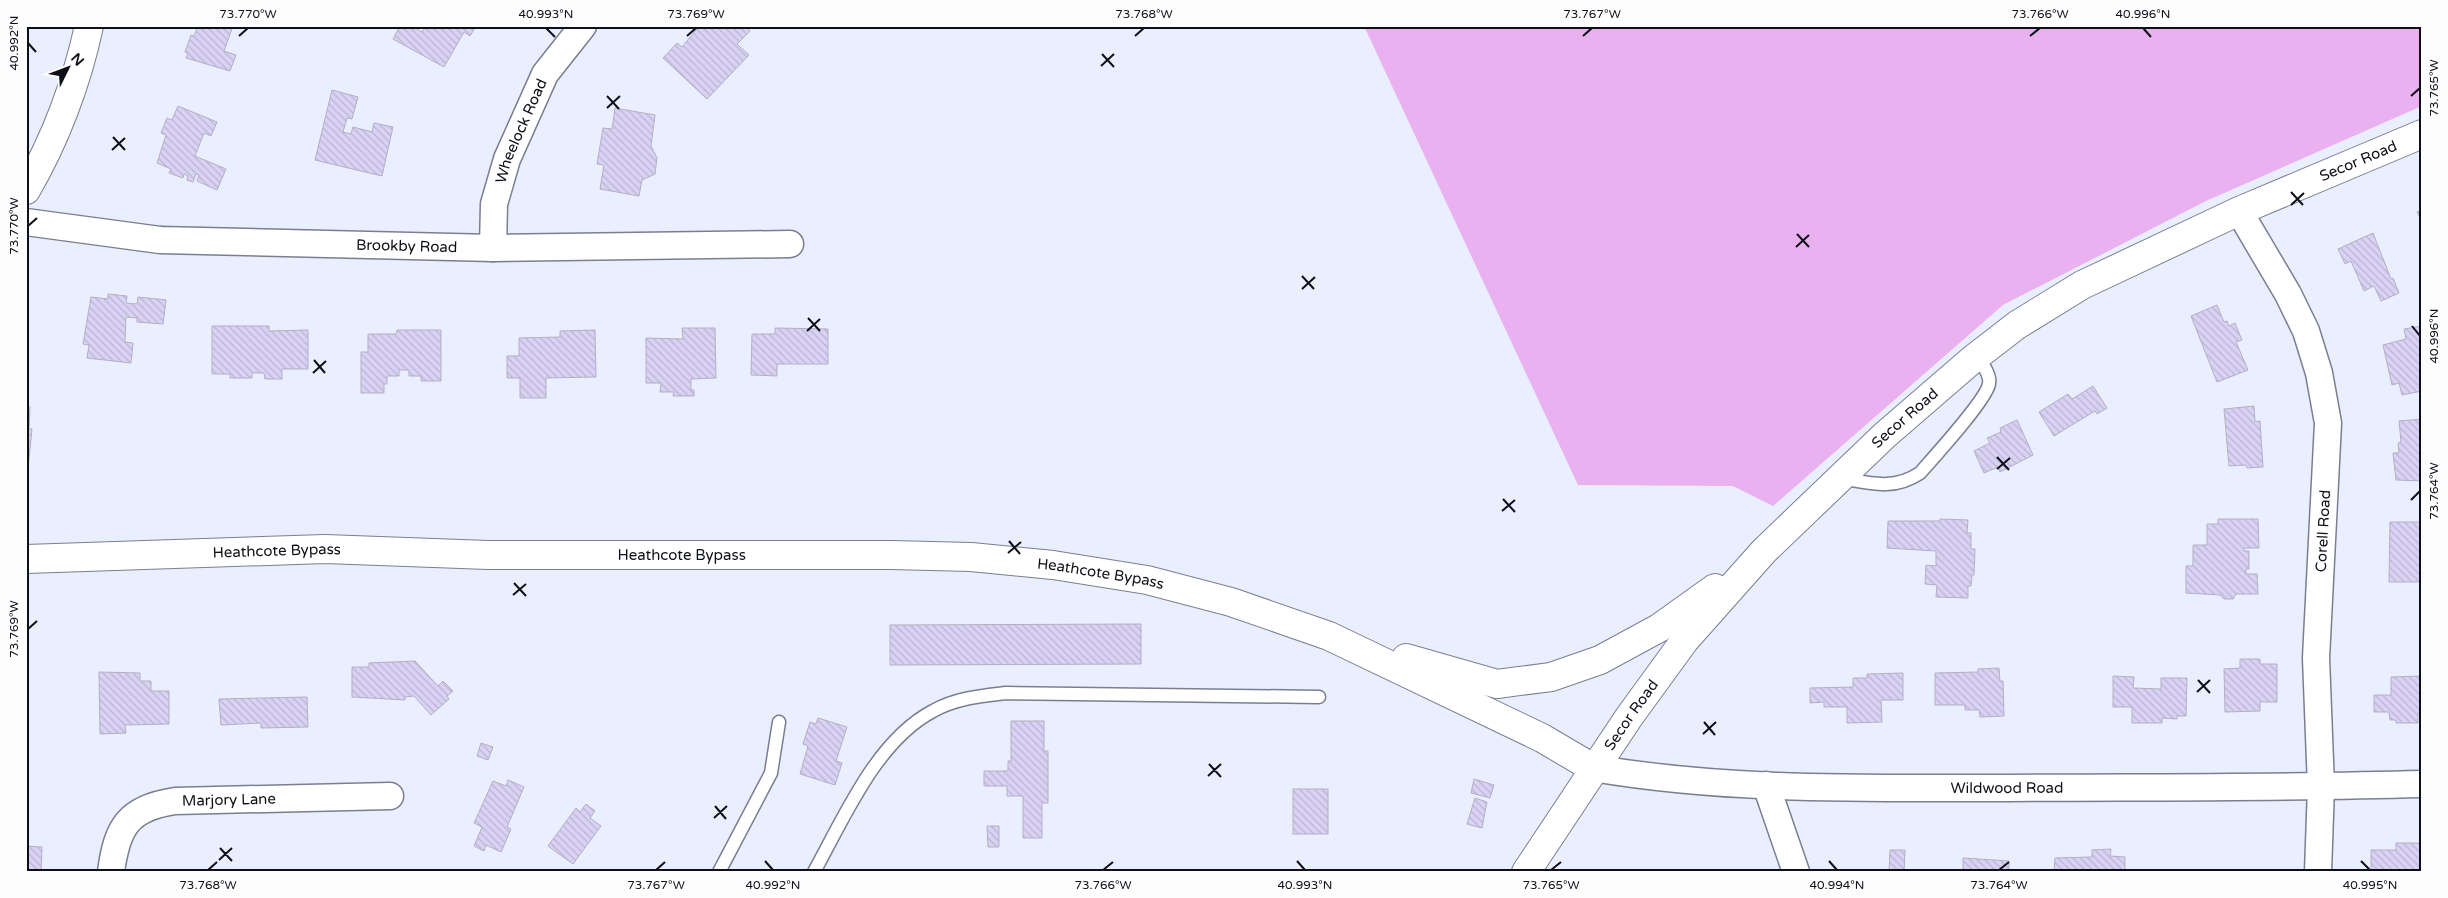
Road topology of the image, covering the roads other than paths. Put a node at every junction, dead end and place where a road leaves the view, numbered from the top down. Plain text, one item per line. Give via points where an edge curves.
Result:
1 (89, 26) edge
2 (583, 26) edge
3 (2422, 134) edge
4 (26, 190) edge
5 (2239, 211) junction
6 (26, 222) edge
7 (790, 244) dead end
8 (493, 248) junction
9 (1977, 356) junction
10 (1840, 478) junction
11 (1764, 551) junction
12 (26, 558) edge
13 (1329, 636) junction
14 (1319, 697) dead end
15 (779, 722) dead end
16 (1593, 768) junction
17 (2422, 784) edge
18 (1766, 785) junction
19 (2321, 787) junction
20 (390, 796) dead end
21 (111, 872) edge
22 (719, 872) edge
23 (814, 872) edge
24 (1526, 872) edge
25 (1796, 872) edge
26 (2318, 872) edge

1 - 4 main road via 59,122
2 - 8 street, Wheelock Road via 545,74 507,158 494,204
3 - 5 main road, Secor Road
5 - 9 main road, Secor Road via 2082,285 2017,325
5 - 19 street, Corell Road via 2288,294 2306,332 2319,374 2328,423 2316,658
6 - 8 street, Brookby Road via 160,240
7 - 8 street, Brookby Road
9 - 10 main road, Secor Road
9 - 10 lane via 1989,374 1990,384 1981,400 1920,473 1908,481 1883,486
10 - 11 main road, Secor Road
11 - 13 main road via 1659,628 1600,660 1551,677 1496,684
11 - 16 main road, Secor Road via 1685,640
12 - 13 main road, Heathcote Bypass via 325,549 488,555 971,557 1053,565 1147,580 1231,602
13 - 16 main road via 1542,738
14 - 23 lane via 1006,693 967,698 932,711 884,753
15 - 22 lane via 771,773
16 - 18 street, Wildwood Road via 1632,775
16 - 24 main road, Secor Road
17 - 19 street, Wildwood Road
18 - 19 street, Wildwood Road
18 - 25 street
19 - 26 street, Corell Road
20 - 21 street, Marjory Lane via 154,804 121,828 116,838

